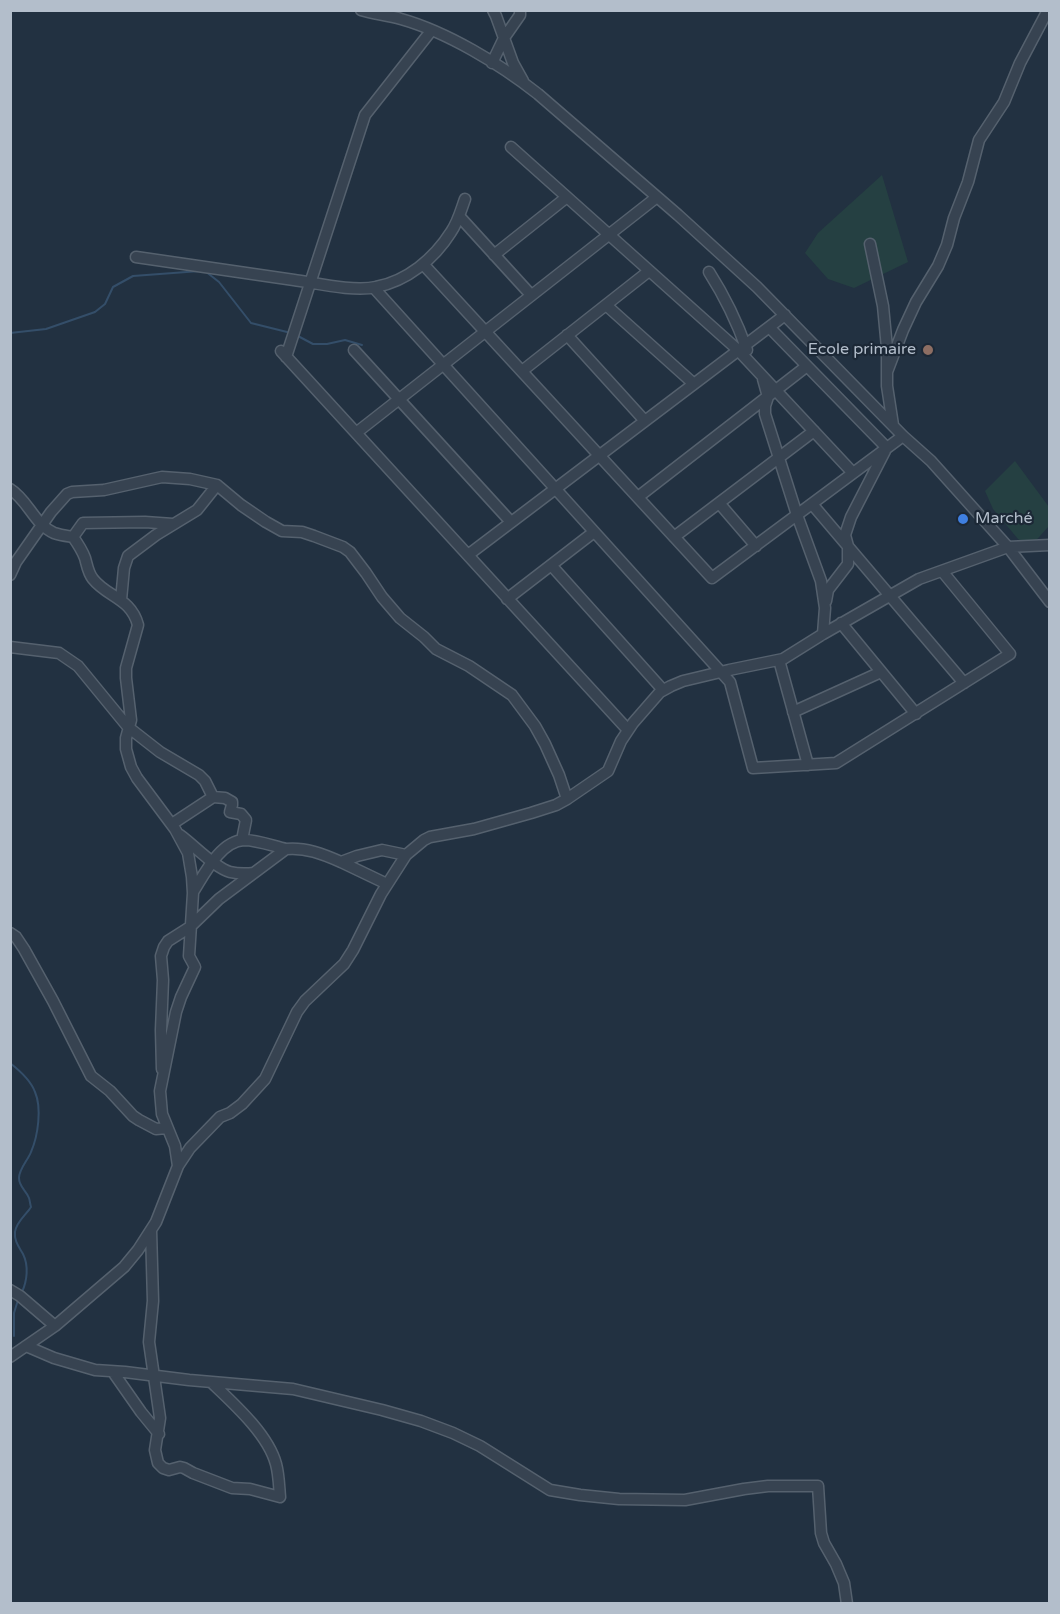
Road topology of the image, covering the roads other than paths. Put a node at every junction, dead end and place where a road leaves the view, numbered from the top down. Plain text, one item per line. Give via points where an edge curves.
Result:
1 (361, 10) edge
2 (493, 10) edge
3 (520, 10) edge
4 (1048, 10) edge
5 (431, 31) junction
6 (504, 38) junction
7 (492, 63) junction
8 (525, 84) junction
9 (511, 147) dead end
10 (567, 197) junction
11 (657, 197) junction
12 (465, 199) dead end
13 (459, 216) junction
14 (609, 235) junction
15 (870, 244) dead end
16 (494, 255) junction
17 (136, 258) dead end
18 (423, 264) junction
19 (649, 271) junction
20 (709, 272) dead end
21 (310, 282) junction
22 (374, 288) junction
23 (531, 296) junction
24 (606, 305) junction
25 (785, 315) junction
26 (769, 327) junction
27 (486, 331) junction
28 (567, 335) junction
29 (742, 348) junction
30 (354, 350) dead end
31 (443, 364) junction
32 (807, 366) junction
33 (522, 371) junction
34 (887, 372) junction
35 (694, 384) junction
36 (772, 393) junction
37 (399, 399) junction
38 (645, 421) junction
39 (893, 425) junction
40 (814, 431) junction
41 (356, 433) junction
42 (903, 436) junction
43 (886, 448) junction
44 (600, 455) junction
45 (779, 458) junction
46 (853, 473) junction
47 (218, 485) junction
48 (556, 488) junction
49 (10, 489) edge
50 (638, 497) junction
51 (719, 503) junction
52 (812, 504) junction
53 (797, 515) junction
54 (511, 522) junction
55 (173, 524) junction
56 (42, 525) junction
57 (594, 532) junction
58 (73, 537) junction
59 (675, 537) junction
60 (1050, 545) edge
61 (756, 546) junction
62 (848, 546) junction
63 (1008, 547) junction
64 (468, 555) junction
65 (551, 565) junction
66 (942, 571) junction
67 (10, 575) edge
68 (890, 595) junction
69 (507, 599) junction
70 (122, 600) junction
71 (1050, 602) edge
72 (825, 608) junction
73 (841, 623) junction
74 (823, 634) junction
75 (10, 647) edge
76 (779, 660) junction
77 (721, 672) junction
78 (881, 672) junction
79 (964, 683) junction
80 (663, 690) junction
81 (794, 712) junction
82 (916, 714) junction
83 (128, 727) junction
84 (628, 730) junction
85 (808, 765) junction
86 (213, 797) junction
87 (567, 799) junction
88 (172, 824) junction
89 (179, 835) junction
90 (242, 840) junction
91 (286, 849) junction
92 (406, 855) junction
93 (212, 861) junction
94 (341, 862) junction
95 (254, 873) junction
96 (387, 884) junction
97 (193, 893) junction
98 (190, 927) junction
99 (10, 933) edge
100 (163, 1079) junction
101 (167, 1128) junction
102 (178, 1166) junction
103 (151, 1230) junction
104 (10, 1290) edge
105 (55, 1326) junction
106 (26, 1346) junction
107 (10, 1357) edge
108 (113, 1372) junction
109 (155, 1376) junction
110 (212, 1382) junction
111 (159, 1434) junction
112 (847, 1604) edge

1 - 5 street via 405,20
2 - 6 street
3 - 6 street
4 - 34 street via 1004,102 979,140 947,244 903,330
5 - 7 street
5 - 21 street via 365,115
6 - 7 street
6 - 8 street
7 - 8 street
8 - 11 street
9 - 10 street
10 - 14 street
10 - 16 street
11 - 14 street
11 - 25 street
12 - 13 street
13 - 16 street
13 - 18 street via 452,232
14 - 19 street
14 - 23 street
15 - 34 street via 883,306
16 - 23 street
17 - 21 street
18 - 22 street
18 - 27 street
19 - 24 street
19 - 29 street
20 - 29 street via 738,325
21 - 22 street
21 - 41 street via 284,354
22 - 31 street
23 - 27 street
24 - 28 street
24 - 35 street
25 - 26 street
25 - 39 street
26 - 29 street
26 - 32 street
27 - 31 street
27 - 33 street
28 - 33 street
28 - 38 street
29 - 35 street
29 - 36 street
30 - 37 street
31 - 37 street
31 - 48 street
32 - 36 street
32 - 43 street
33 - 44 street
34 - 39 street
35 - 38 street
36 - 40 street
36 - 45 street via 765,414
36 - 50 street
37 - 41 street
37 - 54 street
38 - 44 street
39 - 42 street
39 - 43 street
40 - 45 street
40 - 46 street
41 - 64 street
42 - 43 street
42 - 63 street via 931,461
43 - 46 street
43 - 62 street via 851,517 845,535
44 - 48 street
44 - 50 street
45 - 51 street
45 - 53 street
46 - 52 street
47 - 55 street via 197,510
47 - 56 street via 162,477 104,490 72,492
47 - 87 street via 282,531 308,534 350,552 400,618 436,649 470,666 512,695 545,744
48 - 54 street
48 - 57 street
49 - 56 street
50 - 59 street
51 - 59 street
51 - 61 street
52 - 53 street
52 - 62 street
53 - 61 street
53 - 72 street via 821,581
54 - 64 street
55 - 58 street via 83,523
55 - 70 street via 128,556
56 - 58 street via 56,534
56 - 67 street
57 - 65 street
57 - 77 street
58 - 70 street via 93,579
59 - 61 street via 712,578
60 - 63 street
62 - 68 street
62 - 72 street via 848,564 828,590
63 - 66 street
63 - 71 street
64 - 69 street
65 - 69 street
65 - 80 street
66 - 68 street
66 - 79 street via 1010,654
68 - 73 street
68 - 79 street
69 - 84 street
70 - 83 street via 138,625 126,668 131,712
72 - 74 street
73 - 74 street
73 - 78 street
74 - 76 street
75 - 83 street via 59,653 69,659
76 - 77 street
76 - 81 street
77 - 80 street
77 - 85 street via 730,682 753,768
78 - 81 street
78 - 82 street
79 - 82 street
80 - 84 street
81 - 85 street
82 - 85 street via 836,763
83 - 86 street via 199,775
83 - 88 street via 126,749 131,767
84 - 87 street via 608,771
86 - 88 street
86 - 90 street via 229,799 230,812 244,816
87 - 92 street via 474,829 430,837
88 - 89 street
89 - 93 street
89 - 97 street via 188,853
90 - 91 street
90 - 93 street via 228,846
91 - 94 street via 318,852
91 - 95 street
92 - 94 street via 382,850
92 - 96 street
93 - 95 street via 228,872
93 - 97 street
94 - 96 street
95 - 98 street
96 - 102 street via 344,964 297,1012 265,1079 242,1104 220,1117
97 - 98 street
98 - 100 street via 189,956 195,967 176,1012
98 - 100 street via 168,941 161,956
99 - 101 street via 24,949 91,1076 133,1116 156,1129
100 - 101 street via 160,1098
101 - 102 street
102 - 103 street
103 - 105 street via 124,1267
103 - 109 street via 153,1301 149,1342
104 - 105 street
105 - 106 street
106 - 107 street
106 - 108 street via 54,1358
108 - 109 street
108 - 111 street
109 - 110 street
109 - 111 street
110 - 111 street via 242,1412 269,1448 276,1464 280,1497 224,1486 182,1467 163,1467 155,1450
110 - 112 street via 293,1389 411,1418 480,1446 550,1490 620,1499 685,1500 768,1486 818,1486 821,1533 844,1583

